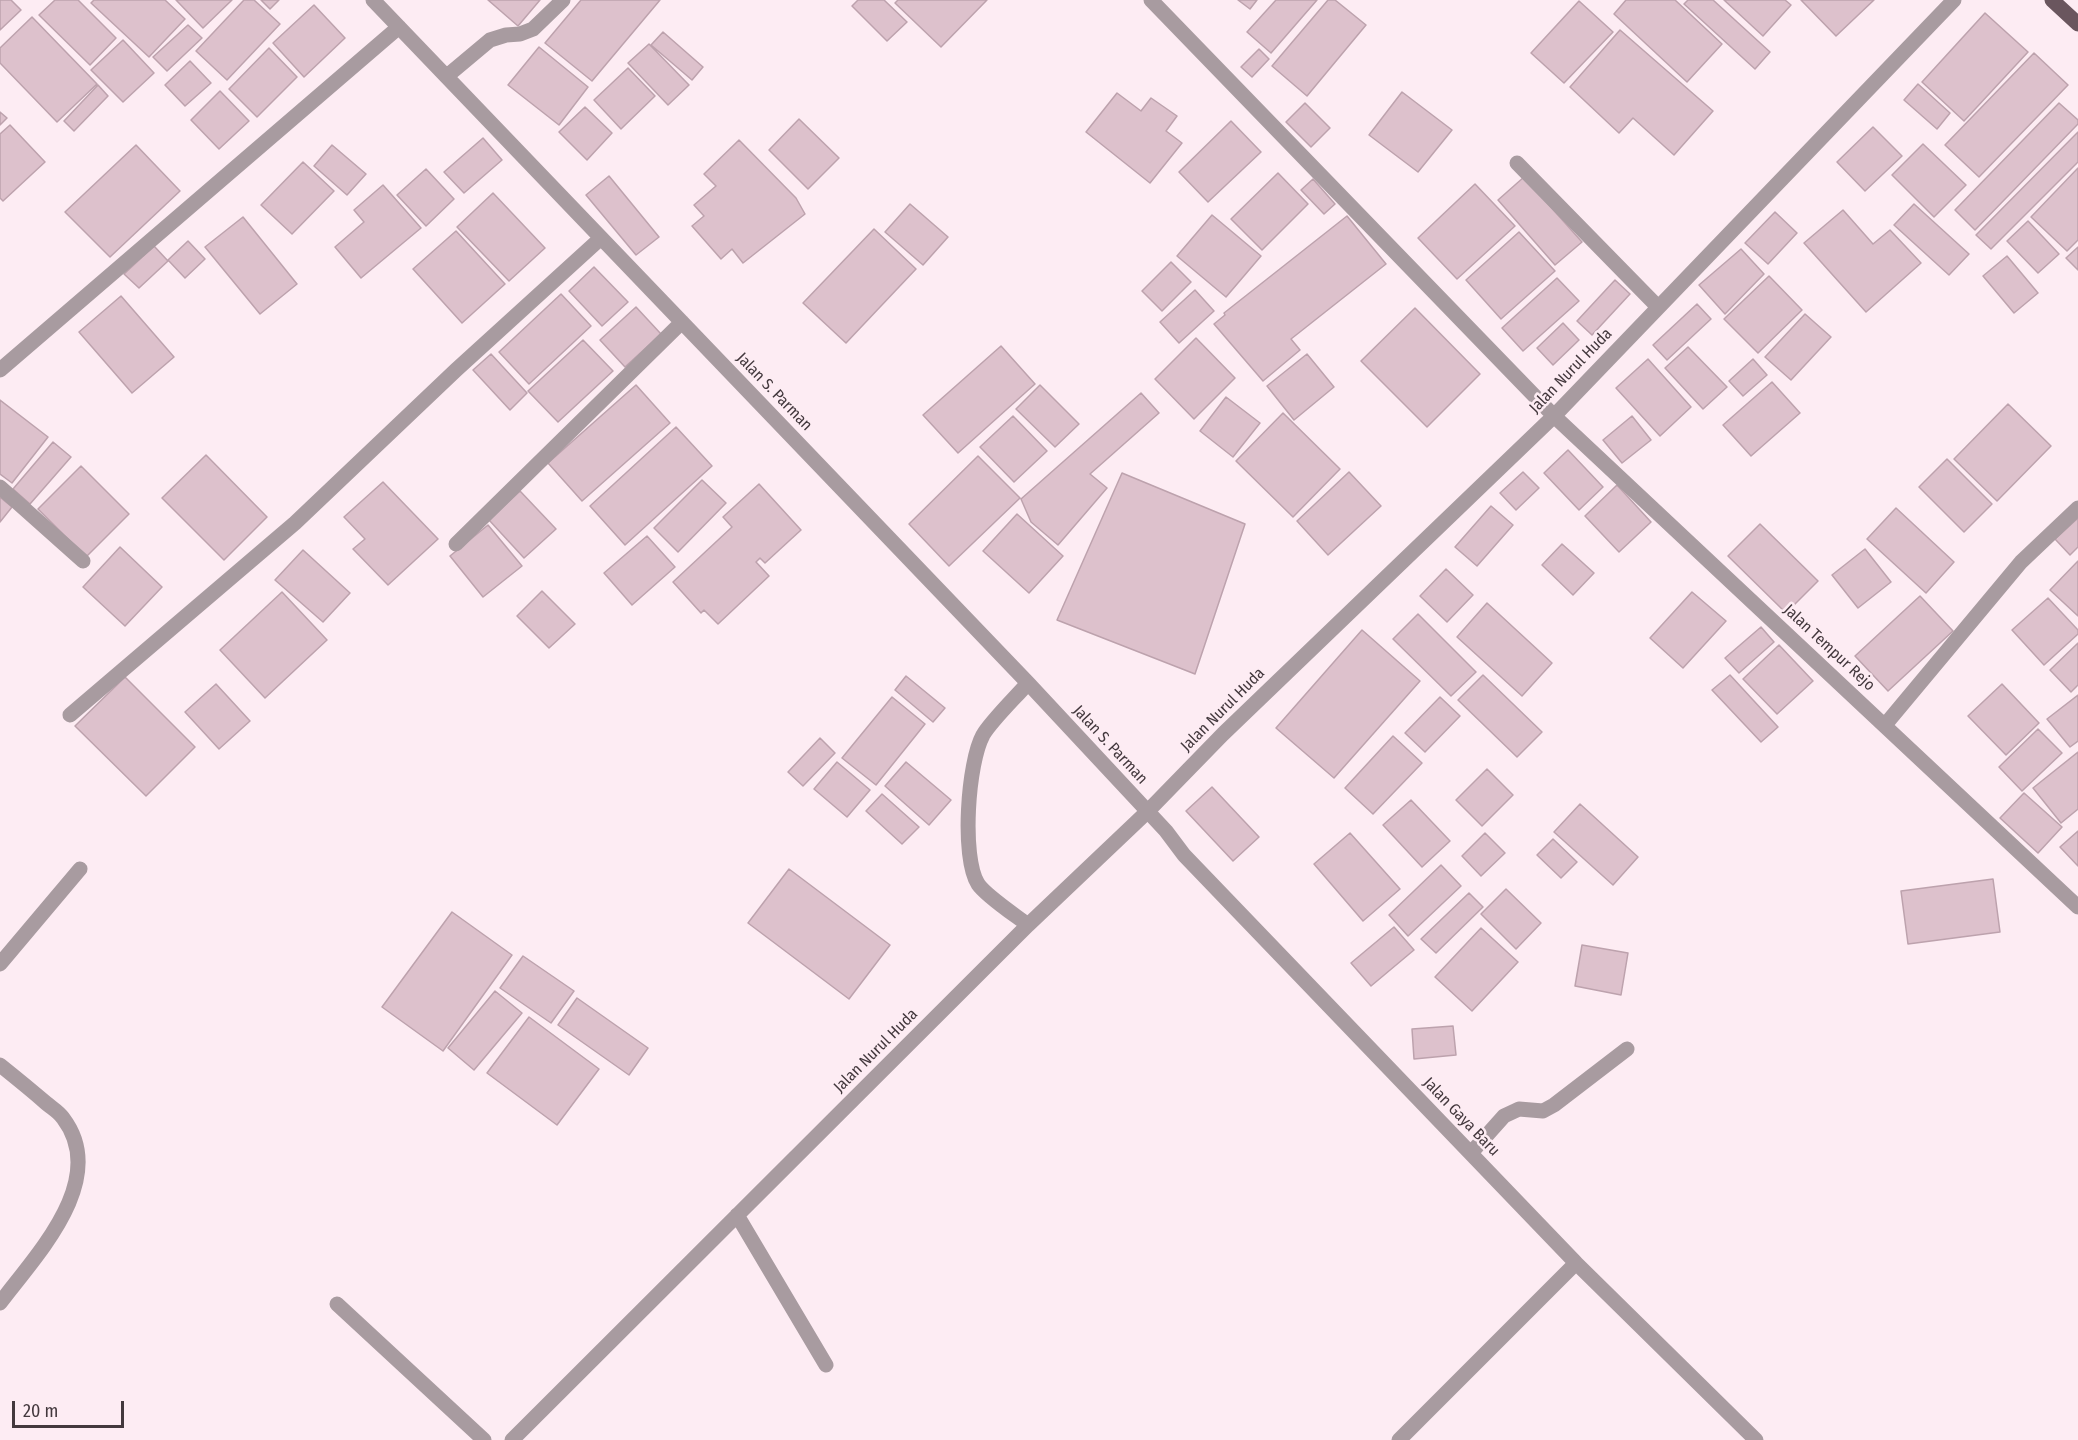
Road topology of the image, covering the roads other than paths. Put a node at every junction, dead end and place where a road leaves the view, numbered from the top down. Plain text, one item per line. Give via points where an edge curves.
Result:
1 (373, 0) edge
2 (563, 0) edge
3 (1151, 0) edge
4 (1954, 0) edge
5 (2052, 0) edge
6 (2078, 24) edge
7 (399, 27) junction
8 (447, 76) junction
9 (1517, 163) dead end
10 (601, 238) junction
11 (1658, 307) junction
12 (682, 322) junction
13 (0, 370) edge
14 (1554, 416) junction
15 (0, 487) edge
16 (2078, 508) edge
17 (456, 544) dead end
18 (83, 561) dead end
19 (1028, 683) junction
20 (70, 715) dead end
21 (1885, 725) junction
22 (1147, 812) junction
23 (80, 869) dead end
24 (2078, 907) edge
25 (1028, 925) junction
26 (0, 964) edge
27 (1627, 1049) dead end
28 (0, 1065) edge
29 (1471, 1153) junction
30 (737, 1215) junction
31 (1576, 1263) junction
32 (0, 1303) edge
33 (337, 1305) dead end
34 (826, 1365) dead end
35 (484, 1440) edge
36 (512, 1440) edge
37 (1399, 1440) edge
38 (1756, 1440) edge

1 - 7 street, Jalan S. Parman
2 - 8 street via 533,29 490,40
3 - 14 street, Jalan Tempur Rejo
4 - 11 street, Jalan Nurul Huda
5 - 6 main road
7 - 8 street, Jalan S. Parman
7 - 13 street
8 - 10 street, Jalan S. Parman
9 - 11 street
10 - 12 street, Jalan S. Parman
10 - 20 street via 295,523
11 - 14 street, Jalan Nurul Huda
12 - 17 street
12 - 19 street, Jalan S. Parman
14 - 21 street, Jalan Tempur Rejo
14 - 22 street, Jalan Nurul Huda
15 - 18 street
16 - 21 street via 2021,562
19 - 22 street, Jalan S. Parman
19 - 25 street via 983,735 973,766 969,827 978,884
21 - 24 street, Jalan Tempur Rejo
22 - 25 street, Jalan Nurul Huda
22 - 29 street, Jalan Gaya Baru
23 - 26 street
25 - 30 street, Jalan Nurul Huda
27 - 29 street via 1543,1111 1519,1109 1504,1116
28 - 32 street via 62,1117 76,1140 79,1168 73,1195 57,1228
29 - 31 street, Jalan Gaya Baru
30 - 34 street
30 - 36 street, Jalan Nurul Huda
31 - 37 street
31 - 38 street, Jalan Gaya Baru
33 - 35 street

